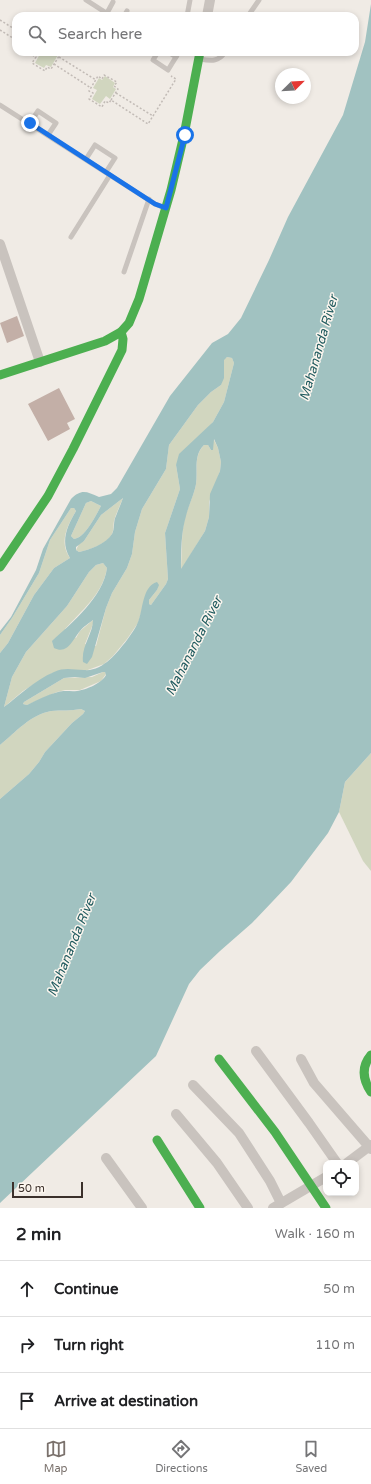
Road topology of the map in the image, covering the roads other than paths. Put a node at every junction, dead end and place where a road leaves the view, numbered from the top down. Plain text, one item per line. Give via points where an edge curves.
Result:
1 (86, 0) edge
2 (190, 0) edge
3 (210, 0) edge
4 (259, 0) edge
5 (113, 2) dead end
6 (105, 12) edge
7 (108, 12) edge
8 (188, 12) edge
9 (208, 12) edge
10 (251, 12) edge
11 (156, 56) edge
12 (177, 56) edge
13 (200, 56) edge
14 (202, 56) edge
15 (223, 56) edge
16 (0, 104) edge
17 (30, 123) junction
18 (48, 135) junction
19 (86, 159) junction
20 (108, 173) junction
21 (149, 200) junction
22 (166, 208) junction
23 (71, 236) dead end
24 (0, 244) edge
25 (124, 272) dead end
26 (121, 332) junction
27 (40, 362) junction
28 (0, 375) edge
29 (0, 567) edge
30 (256, 1051) dead end
31 (371, 1055) edge
32 (301, 1058) dead end
33 (220, 1059) dead end
34 (193, 1085) dead end
35 (371, 1092) edge
36 (176, 1114) dead end
37 (156, 1140) dead end
38 (370, 1147) edge
39 (106, 1158) dead end
40 (335, 1160) edge
41 (351, 1160) edge
42 (323, 1179) edge
43 (312, 1186) junction
44 (282, 1205) edge
45 (142, 1208) edge
46 (200, 1208) edge
47 (248, 1208) edge
48 (326, 1208) edge

1 - 6 lane
2 - 8 lane
3 - 9 street
4 - 10 lane
5 - 7 lane
11 - 12 lane via 153,60 168,70
13 - 22 street via 185,135
14 - 15 lane via 214,61
16 - 17 lane
17 - 18 lane
17 - 18 lane via 38,111 56,123
18 - 19 lane
19 - 20 lane
19 - 20 lane via 95,145 115,158
20 - 21 lane
20 - 23 lane
21 - 22 lane
21 - 25 lane
22 - 26 street via 131,320
24 - 27 street
26 - 27 street via 105,341
26 - 29 street via 124,338 121,352 48,496
27 - 28 street
30 - 40 street
31 - 35 street via 365,1064 364,1072 364,1080
32 - 38 street via 314,1083
33 - 43 street
34 - 44 street via 239,1133 270,1181
36 - 47 street via 217,1163
37 - 46 street via 178,1170
38 - 41 street
39 - 45 street
42 - 43 street
43 - 44 street
43 - 48 street

